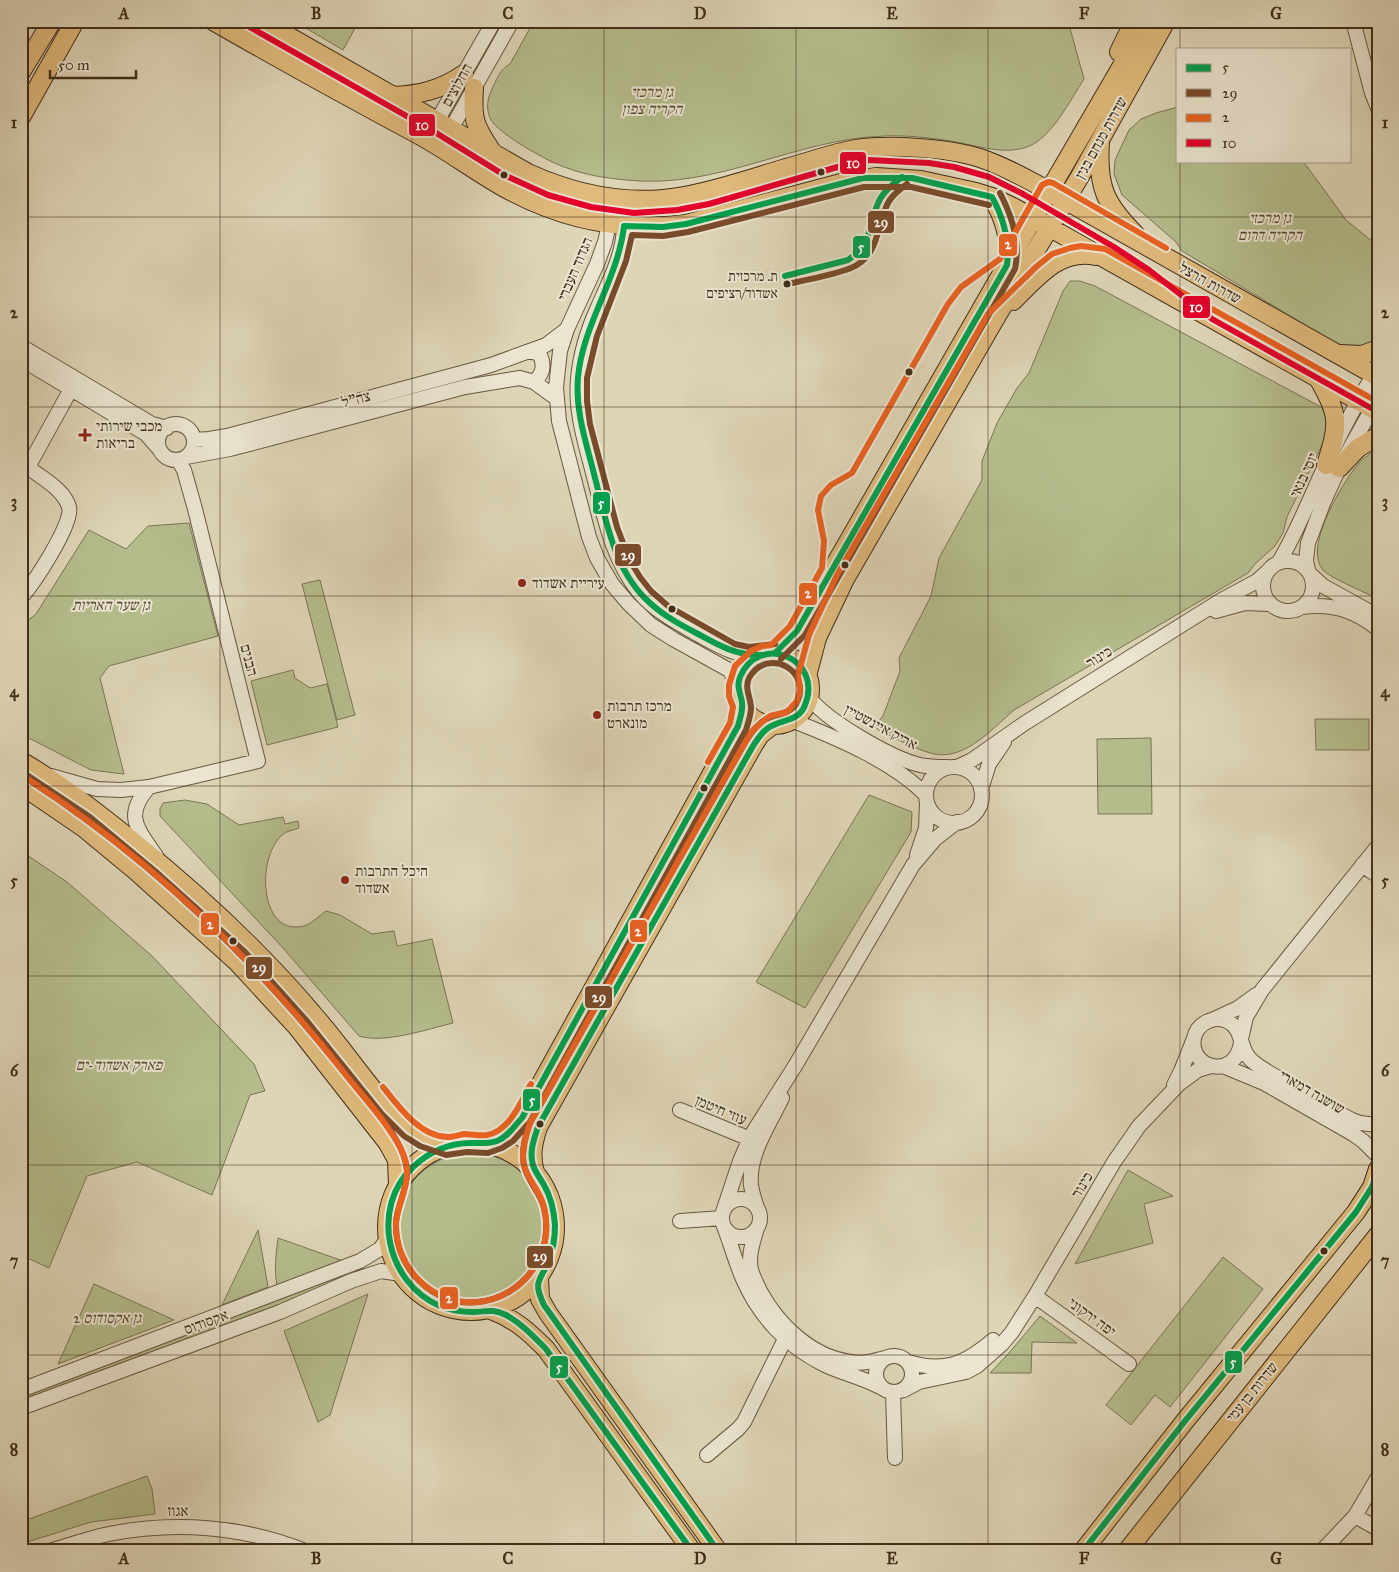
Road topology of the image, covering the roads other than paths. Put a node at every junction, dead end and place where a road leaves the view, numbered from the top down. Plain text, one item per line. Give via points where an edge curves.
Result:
1 (52, 21) edge
2 (75, 21) edge
3 (213, 21) edge
4 (262, 21) edge
5 (494, 21) edge
6 (512, 21) edge
7 (1134, 21) edge
8 (1148, 21) edge
9 (1166, 21) edge
10 (1178, 21) edge
11 (1353, 21) edge
12 (21, 72) edge
13 (1134, 78) junction
14 (469, 81) junction
15 (392, 96) junction
16 (1099, 104) junction
17 (1378, 108) edge
18 (21, 117) edge
19 (444, 125) junction
20 (1100, 139) junction
21 (433, 143) junction
22 (493, 153) junction
23 (1049, 191) junction
24 (992, 197) junction
25 (619, 198) junction
26 (1066, 201) junction
27 (1034, 218) junction
28 (616, 225) junction
29 (1049, 228) junction
30 (1150, 249) junction
31 (1103, 258) junction
32 (1007, 265) junction
33 (995, 319) junction
34 (567, 329) junction
35 (21, 346) edge
36 (1378, 349) edge
37 (532, 351) junction
38 (1337, 354) junction
39 (21, 359) edge
40 (1376, 373) edge
41 (1317, 378) junction
42 (534, 382) junction
43 (71, 389) junction
44 (556, 398) junction
45 (1371, 405) edge
46 (166, 428) junction
47 (1378, 436) edge
48 (194, 440) junction
49 (160, 450) junction
50 (182, 459) junction
51 (1333, 466) junction
52 (1279, 562) junction
53 (1266, 572) junction
54 (1310, 572) junction
55 (21, 598) edge
56 (1270, 604) junction
57 (1302, 607) junction
58 (1378, 617) edge
59 (1191, 620) junction
60 (1378, 629) edge
61 (768, 654) junction
62 (807, 676) junction
63 (738, 684) junction
64 (808, 696) junction
65 (742, 706) junction
66 (791, 720) junction
67 (1025, 723) junction
68 (774, 724) junction
69 (21, 761) edge
70 (952, 767) junction
71 (40, 772) junction
72 (21, 785) edge
73 (149, 787) junction
74 (981, 789) junction
75 (926, 799) junction
76 (958, 822) junction
77 (1378, 846) edge
78 (161, 864) junction
79 (913, 865) junction
80 (1362, 865) junction
81 (1378, 876) edge
82 (1262, 990) junction
83 (1210, 1020) junction
84 (812, 1037) junction
85 (1194, 1040) junction
86 (1241, 1040) junction
87 (1217, 1066) junction
88 (1168, 1094) junction
89 (680, 1110) dead end
90 (1378, 1125) edge
91 (750, 1140) junction
92 (486, 1144) junction
93 (448, 1146) junction
94 (1378, 1156) edge
95 (1378, 1164) edge
96 (1378, 1169) edge
97 (535, 1172) junction
98 (398, 1186) junction
99 (757, 1208) junction
100 (724, 1219) junction
101 (680, 1221) dead end
102 (757, 1228) junction
103 (1378, 1234) edge
104 (388, 1238) junction
105 (401, 1274) junction
106 (538, 1278) junction
107 (1034, 1297) junction
108 (491, 1310) junction
109 (785, 1339) junction
110 (885, 1358) junction
111 (908, 1362) junction
112 (1129, 1364) dead end
113 (880, 1386) junction
114 (21, 1390) edge
115 (899, 1391) junction
116 (21, 1408) edge
117 (707, 1455) dead end
118 (895, 1458) dead end
119 (1378, 1477) edge
120 (1355, 1516) junction
121 (1378, 1529) edge
122 (50, 1551) edge
123 (305, 1551) edge
124 (692, 1551) edge
125 (718, 1551) edge
126 (1083, 1551) edge
127 (1127, 1551) edge
128 (1322, 1551) edge

1 - 12 main road
2 - 18 main road
3 - 21 main road, שדרות הרצל
4 - 15 main road, שדרות הרצל
5 - 14 street, החלוצים
6 - 14 street, החלוצים
7 - 16 main road
8 - 16 main road, שדרות מנחם בגין
9 - 13 main road, שדרות מנחם בגין
10 - 13 main road via 1162,46
11 - 17 street
13 - 20 main road, שדרות מנחם בגין
14 - 15 main road via 452,82 436,90
14 - 19 street, החלוצים
14 - 22 main road via 475,123
15 - 19 main road, שדרות הרצל
16 - 23 main road, שדרות מנחם בגין
19 - 21 street, החלוצים via 443,138
19 - 22 main road, שדרות הרצל
20 - 26 main road, שדרות מנחם בגין
20 - 30 main road via 1100,169 1109,204
21 - 28 main road, שדרות הרצל via 529,200 559,212
22 - 25 main road, שדרות הרצל via 552,183 585,193
23 - 25 main road, שדרות הרצל via 1005,168 969,155 882,147 842,152 682,197
23 - 26 main road, שדרות הרצל
23 - 27 main road, שדרות מנחם בגין
24 - 27 main road, שדרות הרצל
24 - 28 main road, שדרות הרצל via 921,180 869,178 686,224 663,227
24 - 32 main road via 1007,233
25 - 28 street, הגדוד העברי via 612,211
26 - 29 main road, שדרות מנחם בגין
26 - 30 main road, שדרות הרצל
27 - 29 main road, שדרות הרצל
27 - 32 main road, שדרות מנחם בגין
28 - 34 street, הגדוד העברי
28 - 61 street, הגדוד העברי via 622,245 584,347 577,388 584,435 610,534 621,564 648,602 724,648 747,656
29 - 31 main road, שדרות הרצל
29 - 33 main road, שדרות מנחם בגין
30 - 38 main road, שדרות הרצל
31 - 33 main road via 1082,255 1056,262
31 - 41 main road, שדרות הרצל
32 - 61 main road, שדרות מנחם בגין via 797,631
33 - 62 main road, שדרות מנחם בגין via 845,579 817,638
34 - 37 street, צה"ל
34 - 44 street, הגדוד העברי via 560,351
35 - 46 street via 152,424
36 - 38 main road via 1362,355
37 - 42 street via 540,355 543,365 540,377
37 - 48 street, צה"ל via 245,431
38 - 40 main road, שדרות הרצל
39 - 43 street
40 - 45 street, יוסי בנאי
41 - 45 main road, שדרות הרצל
41 - 51 main road via 1330,398 1336,422
42 - 44 street
42 - 50 street, צה"ל via 520,378 466,387
43 - 49 street via 146,434
43 - 55 street via 28,467 61,493 69,505 70,515 37,576
44 - 63 street, הגדוד העברי via 583,515 603,570 618,593 651,625 729,670
45 - 51 street, יוסי בנאי
46 - 48 street via 186,427
46 - 49 street via 160,435
47 - 51 main road
48 - 50 street via 192,450
49 - 50 street via 166,456
50 - 73 street, הבנים via 258,762
51 - 52 street, יוסי בנאי
51 - 54 street, יוסי בנאי via 1308,543 1306,561
52 - 53 street
52 - 54 street via 1296,562
53 - 56 street via 1263,585
53 - 59 street, כינור via 1257,581
54 - 57 street via 1314,588
54 - 58 street via 1323,586
56 - 57 street via 1284,611
56 - 59 street, כינור via 1230,606
57 - 60 street via 1339,607 1361,616
59 - 67 street, כינור
61 - 62 main road via 785,655 794,660
61 - 63 main road via 752,660
62 - 64 main road
63 - 65 main road
64 - 66 main road via 802,710
64 - 70 street, אריק איינשטיין via 819,710 840,725 896,757 919,765
65 - 68 main road via 756,720
65 - 92 main road via 738,726 522,1118 508,1134
66 - 68 main road
66 - 75 street, אריק איינשטיין via 834,737 898,772
67 - 70 street, כינור via 972,760
67 - 74 street, כינור via 994,754
68 - 97 main road via 760,735 753,746 538,1127 532,1145
69 - 71 main road
70 - 74 street via 974,775
70 - 75 street via 932,777 927,785
71 - 73 street, הבנים via 109,790
71 - 78 main road via 95,810
72 - 98 main road via 92,834 236,961 297,1027 382,1135 397,1160
73 - 78 street via 136,804 135,816 140,832
74 - 76 street via 977,810 971,817
75 - 76 street via 937,817
75 - 79 street via 926,828
76 - 79 street via 935,839
77 - 80 street
78 - 93 main road via 251,946 313,1014 399,1120 424,1138
79 - 84 street
80 - 81 street
80 - 82 street
82 - 83 street via 1238,1008
82 - 86 street via 1246,1017
83 - 85 street via 1198,1030
83 - 86 street via 1218,1019 1234,1025
84 - 91 street
84 - 99 street via 757,1149 751,1184
85 - 87 street via 1200,1060
85 - 88 street, כינור
86 - 87 street via 1240,1050 1231,1063
86 - 90 street, שושנה דמארי via 1246,1055 1264,1070 1352,1120
87 - 88 street, כינור via 1189,1076
87 - 94 street, שושנה דמארי via 1264,1083 1353,1134
88 - 107 street, כינור via 1119,1154
89 - 91 street, עוזי חיטמן
91 - 100 street via 740,1161
92 - 93 main road
92 - 97 main road via 521,1159
93 - 98 main road via 411,1168
94 - 95 main road
96 - 126 main road via 1356,1212
97 - 106 main road via 551,1200 555,1216 553,1249
98 - 104 main road via 389,1211
99 - 100 street via 748,1200 730,1202
99 - 102 street via 760,1220
100 - 101 street
100 - 102 street via 733,1236 739,1238 751,1235
100 - 109 street via 750,1294
102 - 110 street via 750,1254 751,1271 765,1300 780,1320 804,1342 835,1358 858,1363
103 - 127 main road, שדרות בן עמי
104 - 105 main road
104 - 114 street, אקסודוס via 380,1249 360,1261
105 - 108 main road via 419,1293 441,1306 474,1312
105 - 116 street, אקסודוס via 381,1271 350,1281 280,1312
106 - 108 main road via 518,1298
106 - 125 main road via 540,1299 548,1314
107 - 111 street, כינור via 996,1338 969,1358 938,1367
107 - 112 street, יפה ירקוני
107 - 115 street, כינור via 1012,1332 977,1366
108 - 124 main road via 516,1322 546,1349
109 - 113 street via 824,1365
109 - 117 street via 744,1422
110 - 111 street via 897,1356
110 - 113 street via 875,1373
111 - 115 street via 912,1374 908,1386
113 - 115 street via 887,1392
115 - 118 street
119 - 120 street
120 - 121 street
120 - 128 street
122 - 123 street, אגוז via 108,1534 171,1527 262,1536

